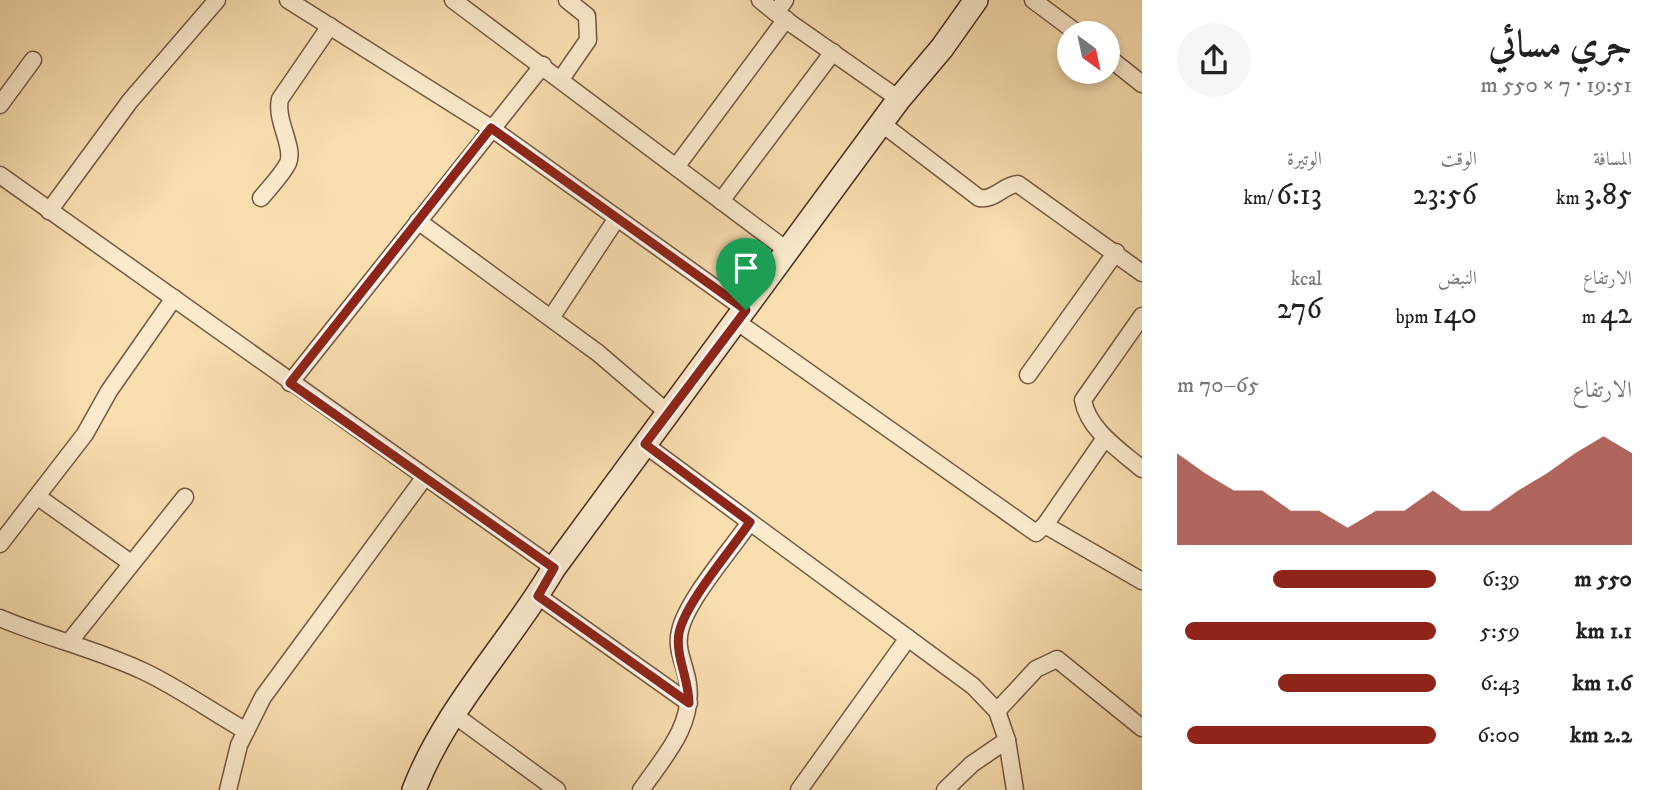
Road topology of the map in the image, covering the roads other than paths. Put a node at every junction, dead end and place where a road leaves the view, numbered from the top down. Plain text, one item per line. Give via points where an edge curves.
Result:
1 (217, 0) edge
2 (288, 0) edge
3 (453, 0) edge
4 (567, 0) edge
5 (760, 0) edge
6 (976, 0) edge
7 (1033, 0) edge
8 (783, 11) edge
9 (1060, 21) edge
10 (330, 26) junction
11 (833, 52) junction
12 (33, 60) dead end
13 (1120, 64) edge
14 (543, 65) junction
15 (1139, 75) edge
16 (561, 79) junction
17 (899, 99) junction
18 (0, 105) edge
19 (881, 123) junction
20 (491, 128) junction
21 (676, 167) junction
22 (0, 175) edge
23 (261, 198) dead end
24 (721, 201) junction
25 (49, 211) junction
26 (617, 218) junction
27 (418, 221) junction
28 (788, 251) junction
29 (1116, 252) junction
30 (1142, 272) edge
31 (174, 298) junction
32 (741, 315) junction
33 (1142, 316) edge
34 (551, 318) junction
35 (1028, 375) dead end
36 (290, 383) junction
37 (667, 412) junction
38 (1105, 438) junction
39 (645, 444) junction
40 (1142, 470) edge
41 (424, 478) junction
42 (37, 497) junction
43 (185, 497) dead end
44 (750, 522) junction
45 (1045, 525) junction
46 (0, 544) edge
47 (131, 563) junction
48 (554, 568) junction
49 (1142, 581) edge
50 (538, 596) junction
51 (0, 618) edge
52 (908, 638) junction
53 (70, 641) junction
54 (689, 703) junction
55 (997, 711) junction
56 (453, 714) junction
57 (1142, 728) edge
58 (246, 731) junction
59 (1007, 740) junction
60 (228, 790) edge
61 (415, 790) edge
62 (557, 790) edge
63 (641, 790) edge
64 (799, 790) edge
65 (945, 790) edge
66 (1015, 790) edge

1 - 25 street via 130,101
2 - 10 street
3 - 14 street
4 - 16 street via 587,16 588,40
5 - 8 street
6 - 17 main road
7 - 9 street
8 - 11 street
8 - 21 street
10 - 20 street
10 - 23 street via 280,99 277,110 288,163
11 - 17 street
11 - 24 street
12 - 18 street
13 - 15 street
14 - 16 street
14 - 20 street
16 - 21 street
17 - 19 main road
19 - 28 main road
19 - 29 street via 979,198 987,199 1018,184
20 - 26 street
20 - 27 street
21 - 24 street
22 - 25 street
24 - 28 street
25 - 31 street
26 - 32 street
26 - 34 street
27 - 34 street
27 - 36 street
28 - 32 main road
29 - 30 street
29 - 35 street
31 - 36 street
31 - 42 street via 85,434
32 - 37 main road
32 - 45 street via 1035,533
33 - 38 street via 1083,400 1087,414
34 - 37 street
36 - 41 street
37 - 39 main road
38 - 40 street
38 - 45 street
39 - 44 street
39 - 48 main road
41 - 48 street
41 - 58 street via 263,697
42 - 46 street
42 - 47 street
43 - 47 street
44 - 52 street
44 - 54 street via 688,610 679,632
45 - 49 street
47 - 53 street
48 - 50 main road
50 - 54 street
50 - 56 main road
51 - 53 street
52 - 55 street via 973,685
52 - 64 street
53 - 58 street via 143,671
54 - 63 street via 679,735
55 - 57 street via 1036,669 1057,659
55 - 59 street
56 - 61 main road via 424,764
56 - 62 street
58 - 60 street
59 - 65 street
59 - 66 street

